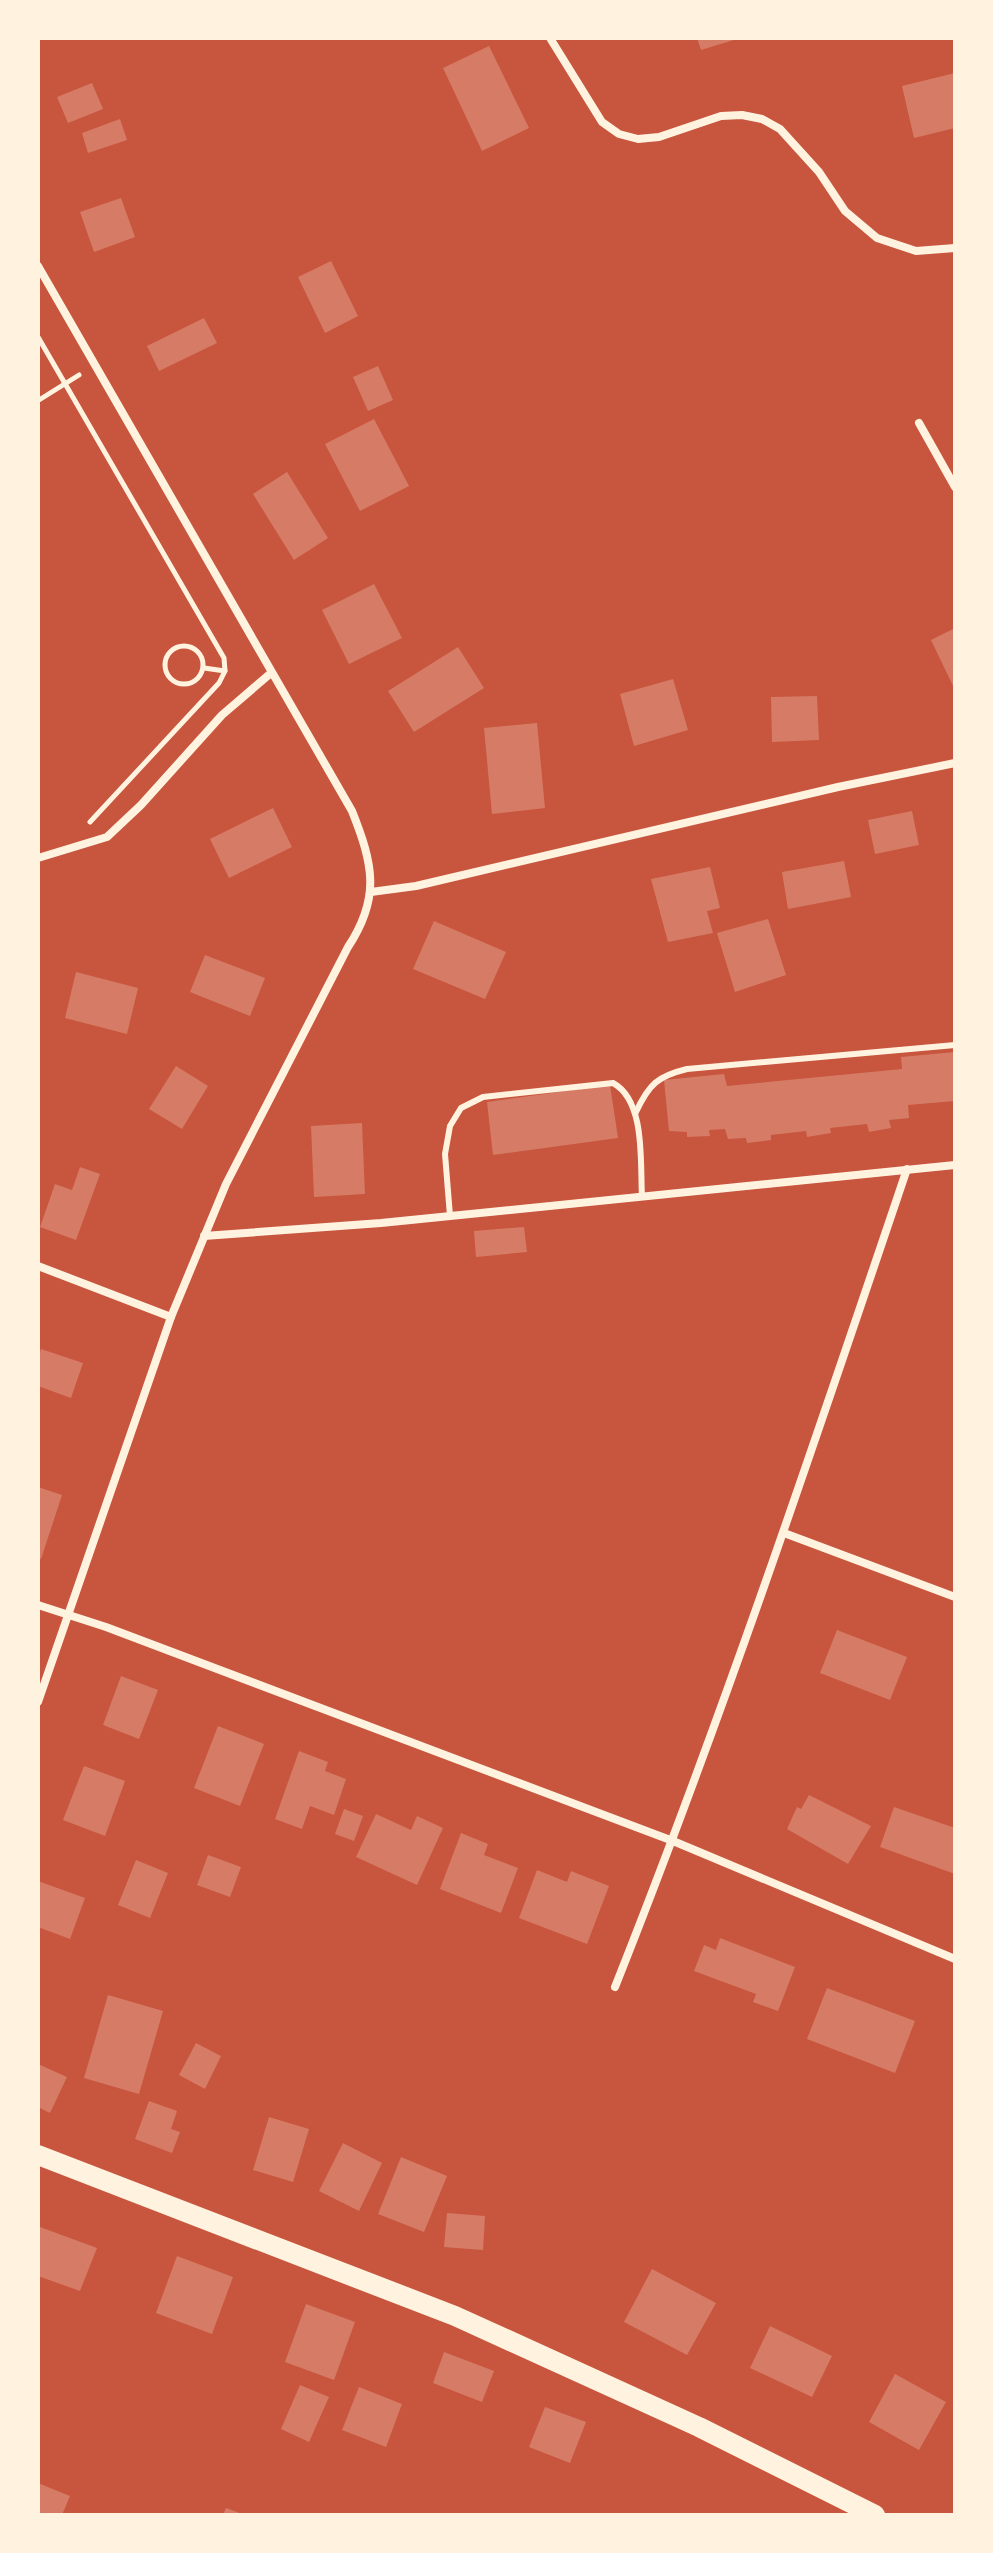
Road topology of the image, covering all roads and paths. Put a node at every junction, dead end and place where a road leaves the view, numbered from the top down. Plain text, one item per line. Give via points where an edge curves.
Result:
1 (550, 38) edge
2 (955, 248) edge
3 (38, 266) edge
4 (38, 337) edge
5 (95, 366) junction
6 (64, 383) junction
7 (39, 400) edge
8 (919, 423) dead end
9 (955, 487) edge
10 (204, 668) junction
11 (225, 671) junction
12 (271, 673) junction
13 (955, 763) edge
14 (75, 828) dead end
15 (38, 858) edge
16 (371, 892) junction
17 (955, 1045) edge
18 (636, 1112) junction
19 (955, 1165) edge
20 (907, 1169) junction
21 (642, 1197) junction
22 (450, 1216) junction
23 (204, 1236) junction
24 (38, 1266) edge
25 (171, 1317) junction
26 (784, 1533) junction
27 (955, 1597) edge
28 (38, 1605) edge
29 (69, 1616) junction
30 (38, 1702) edge
31 (673, 1841) junction
32 (955, 1959) edge
33 (615, 1987) dead end
34 (38, 2155) edge
35 (875, 2515) edge

1 - 2 street via 602,122 619,134 659,137 721,116 762,119 780,129 845,211 877,238 916,251
3 - 5 street
4 - 6 path
5 - 6 path
5 - 12 street
6 - 7 path
6 - 11 path via 224,658
8 - 9 street
10 - 10 path via 198,651 182,646 174,648 165,663 178,684 195,682
10 - 11 path
11 - 14 path via 90,821
12 - 15 street via 222,715 107,837
12 - 16 street via 352,811 367,850
13 - 16 street
16 - 23 street via 359,930
17 - 18 lane via 687,1069 662,1075
18 - 21 lane
18 - 22 lane via 623,1089 613,1083 483,1097 461,1108 450,1126 445,1154
19 - 20 street
20 - 21 street
20 - 26 street
21 - 22 street
22 - 23 street
23 - 25 street
24 - 25 street
25 - 29 street
26 - 27 street
26 - 31 street
28 - 29 street
29 - 30 street
29 - 31 street
31 - 32 street
31 - 33 street
34 - 35 main road via 455,2316 699,2427

